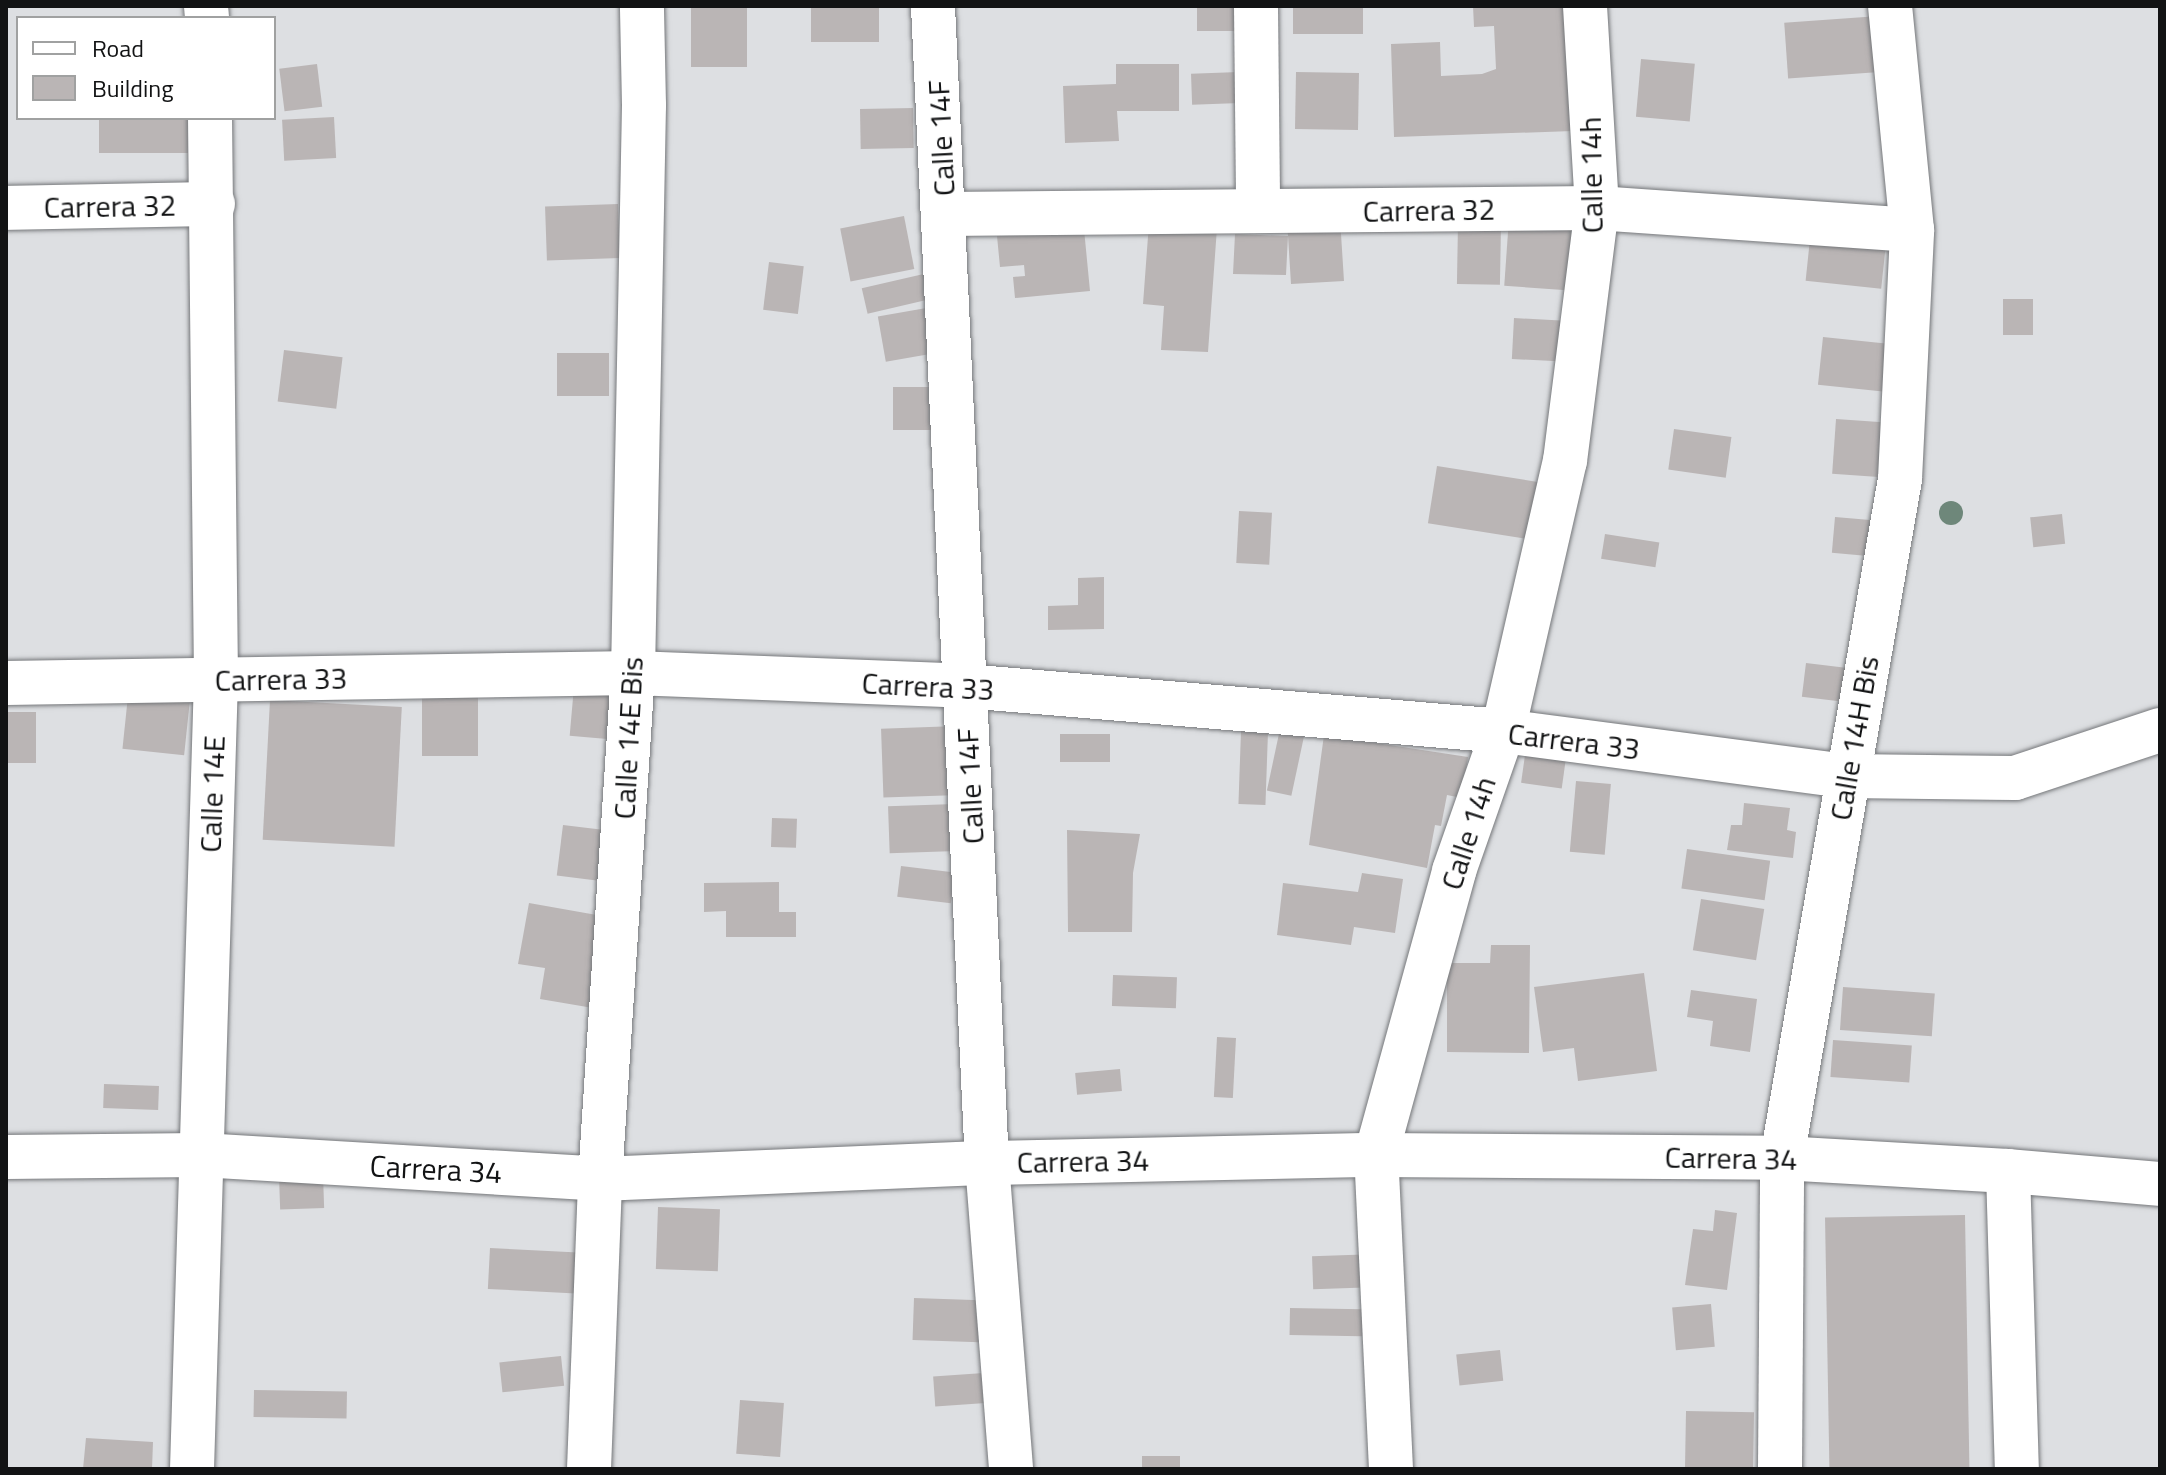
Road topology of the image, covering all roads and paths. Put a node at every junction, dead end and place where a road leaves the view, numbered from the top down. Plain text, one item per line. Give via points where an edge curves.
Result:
1 (642, 6) edge
2 (933, 6) edge
3 (1256, 6) edge
4 (1585, 6) edge
5 (1890, 6) edge
6 (210, 120) edge
7 (213, 204) junction
8 (6, 208) edge
9 (1597, 208) junction
10 (1258, 211) junction
11 (945, 214) junction
12 (1912, 230) junction
13 (633, 673) junction
14 (216, 680) junction
15 (6, 683) edge
16 (965, 686) junction
17 (2160, 730) edge
18 (1503, 731) junction
19 (1846, 776) junction
20 (201, 1155) junction
21 (1376, 1155) junction
22 (6, 1157) edge
23 (1782, 1158) junction
24 (987, 1163) junction
25 (2008, 1171) junction
26 (600, 1179) junction
27 (2160, 1184) edge
28 (192, 1469) edge
29 (589, 1469) edge
30 (1011, 1469) edge
31 (1391, 1469) edge
32 (1780, 1469) edge
33 (2017, 1469) edge

1 - 13 street, Calle 14E Bis
2 - 11 street, Calle 14F
3 - 10 street
4 - 9 street, Calle 14h
5 - 12 street, Calle 14H Bis
6 - 7 street, Calle 14E
7 - 8 street, Carrera 32
7 - 14 street, Calle 14E
9 - 10 street, Carrera 32
9 - 12 street, Carrera 32
9 - 18 street, Calle 14h via 1565,461
10 - 11 street, Carrera 32
11 - 16 street, Calle 14F
12 - 19 street, Calle 14H Bis via 1900,479
13 - 14 street, Carrera 33
13 - 16 street, Carrera 33
13 - 26 street, Calle 14E Bis
14 - 15 street, Carrera 33
14 - 20 street, Calle 14E
16 - 18 street, Carrera 33
16 - 24 street, Calle 14F
17 - 19 street, Carrera 33 via 2015,778
18 - 19 street, Carrera 33
18 - 21 street, Calle 14h via 1454,871
19 - 23 street, Calle 14H Bis
20 - 22 street, Carrera 34
20 - 26 street, Carrera 34
20 - 28 street, Calle 14E
21 - 23 street, Carrera 34
21 - 24 street, Carrera 34
21 - 31 street, Calle 14h
23 - 25 street, Carrera 34
23 - 32 street, Calle 14H Bis
24 - 26 street, Carrera 34
24 - 30 street, Calle 14F
25 - 27 street, Carrera 34
25 - 33 street
26 - 29 street, Calle 14E Bis

